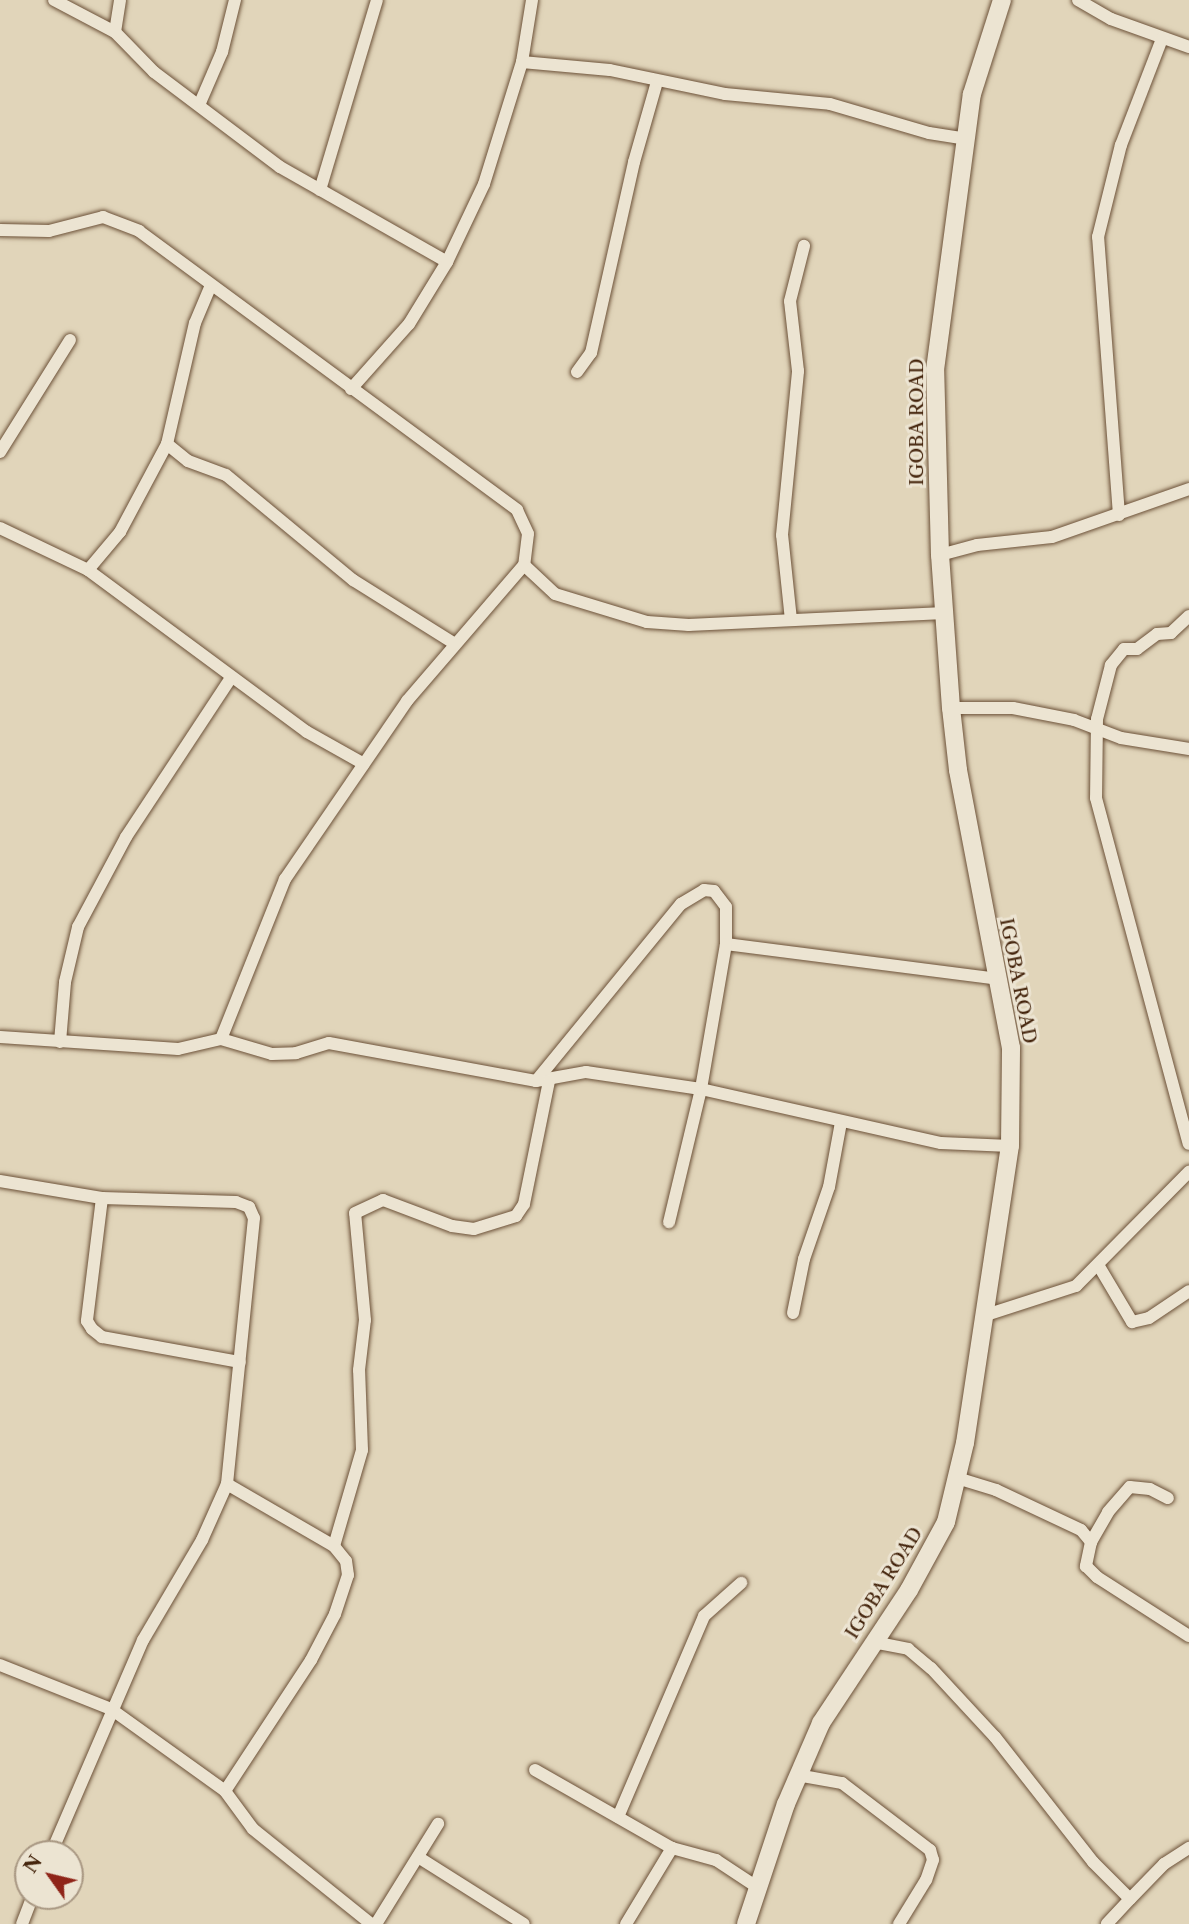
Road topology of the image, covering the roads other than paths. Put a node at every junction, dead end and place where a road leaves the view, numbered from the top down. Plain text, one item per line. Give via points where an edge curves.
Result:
1 (54, 0) edge
2 (120, 0) edge
3 (235, 0) edge
4 (377, 0) edge
5 (532, 0) edge
6 (1002, 0) edge
7 (1077, 0) edge
8 (116, 32) junction
9 (1162, 39) junction
10 (1189, 47) edge
11 (522, 62) junction
12 (657, 82) junction
13 (200, 103) junction
14 (966, 139) junction
15 (320, 190) junction
16 (0, 230) edge
17 (804, 246) dead end
18 (447, 262) junction
19 (211, 285) junction
20 (70, 340) dead end
21 (578, 372) dead end
22 (351, 389) junction
23 (167, 444) junction
24 (0, 452) edge
25 (1189, 489) edge
26 (1119, 515) junction
27 (0, 528) edge
28 (940, 555) junction
29 (524, 565) junction
30 (88, 570) junction
31 (944, 613) junction
32 (1189, 616) edge
33 (791, 620) junction
34 (455, 644) junction
35 (231, 678) junction
36 (951, 708) junction
37 (1096, 729) junction
38 (1189, 749) edge
39 (364, 764) junction
40 (726, 944) junction
41 (1000, 979) junction
42 (0, 1037) edge
43 (221, 1039) junction
44 (60, 1042) junction
45 (542, 1081) junction
46 (701, 1089) junction
47 (841, 1122) junction
48 (1189, 1144) edge
49 (1010, 1146) junction
50 (1188, 1177) edge
51 (0, 1181) edge
52 (103, 1198) junction
53 (669, 1222) dead end
54 (1100, 1268) junction
55 (1189, 1292) edge
56 (793, 1313) dead end
57 (983, 1316) junction
58 (240, 1362) junction
59 (957, 1478) junction
60 (227, 1484) junction
61 (1168, 1498) dead end
62 (1091, 1542) junction
63 (334, 1546) junction
64 (741, 1583) dead end
65 (1189, 1636) edge
66 (873, 1642) junction
67 (0, 1665) edge
68 (111, 1709) junction
69 (535, 1770) dead end
70 (797, 1775) junction
71 (225, 1790) junction
72 (618, 1817) junction
73 (438, 1824) dead end
74 (57, 1840) edge
75 (672, 1847) junction
76 (1189, 1848) edge
77 (418, 1857) junction
78 (757, 1887) junction
79 (1130, 1899) junction
80 (374, 1924) edge
81 (524, 1924) edge
82 (626, 1924) edge
83 (746, 1924) edge
84 (899, 1924) edge
85 (1107, 1924) edge

1 - 8 street
2 - 8 street
3 - 13 street via 222,52
4 - 15 street
5 - 11 street
6 - 14 street, IGOBA ROAD via 972,94
7 - 9 street
8 - 13 street via 154,72
9 - 10 street
9 - 26 street via 1121,145 1098,237
11 - 12 street via 610,70
11 - 18 street via 484,184
12 - 14 street via 830,104 929,134
12 - 21 street via 591,353
13 - 15 street via 242,141
14 - 28 street, IGOBA ROAD via 935,370
15 - 18 street
16 - 19 street via 49,231 103,217 139,231
17 - 33 street via 790,301 798,371 782,535
18 - 22 street via 409,324
19 - 22 street
19 - 23 street via 195,323
20 - 24 street
22 - 29 street via 517,510 528,534
23 - 30 street via 120,532
23 - 34 street via 188,461 226,475 353,580
25 - 26 street
26 - 28 street via 1052,537 977,545
27 - 30 street
28 - 31 street, IGOBA ROAD
29 - 33 street via 555,594 647,622 690,625
29 - 34 street
30 - 35 street
31 - 33 street
31 - 36 street, IGOBA ROAD
32 - 37 street via 1171,633 1157,634 1115,658
34 - 39 street via 407,701
35 - 39 street via 307,732
35 - 44 street via 126,837 78,927 65,982
36 - 37 street via 1013,708
36 - 41 street, IGOBA ROAD via 976,872
37 - 38 street via 1121,738
37 - 48 street via 1096,798
39 - 43 street via 326,814 270,906
40 - 41 street
40 - 45 street via 726,907 720,894 704,890 681,904
40 - 46 street
41 - 49 street, IGOBA ROAD via 1011,1048
42 - 44 street
43 - 44 street via 178,1049
43 - 45 street via 240,1048 284,1055 329,1043
45 - 46 street via 586,1072
45 - 63 street via 527,1194 516,1216 474,1228 452,1227 383,1200 355,1213 365,1320 359,1370 362,1450
46 - 47 street
46 - 53 street
47 - 49 street via 941,1143
47 - 56 street
49 - 57 street, IGOBA ROAD
50 - 54 street
51 - 52 street
52 - 58 street via 87,1321 92,1329 102,1338
52 - 58 street via 236,1202 249,1207 254,1231
54 - 55 street via 1132,1322 1149,1318
54 - 57 street via 1055,1296
57 - 59 street, IGOBA ROAD
58 - 60 street
59 - 62 street via 1055,1517 1080,1530
59 - 66 street, IGOBA ROAD via 946,1522 928,1558
60 - 63 street
60 - 68 street via 202,1540 142,1640
61 - 62 street via 1150,1489 1130,1487
62 - 65 street via 1086,1566 1097,1577
63 - 71 street via 348,1566 335,1614 275,1719
64 - 72 street via 704,1616
66 - 70 street, IGOBA ROAD via 821,1723
66 - 79 street via 908,1649 931,1668 995,1737 1093,1863
67 - 68 street
68 - 71 street
68 - 74 street
69 - 72 street
70 - 78 street, IGOBA ROAD
70 - 84 street via 842,1783 930,1850 933,1860 926,1880
71 - 80 street via 253,1829
72 - 75 street
73 - 77 street
75 - 78 street via 716,1860
75 - 82 street
76 - 79 street via 1164,1864
77 - 80 street
77 - 81 street
78 - 83 street, IGOBA ROAD
79 - 85 street

